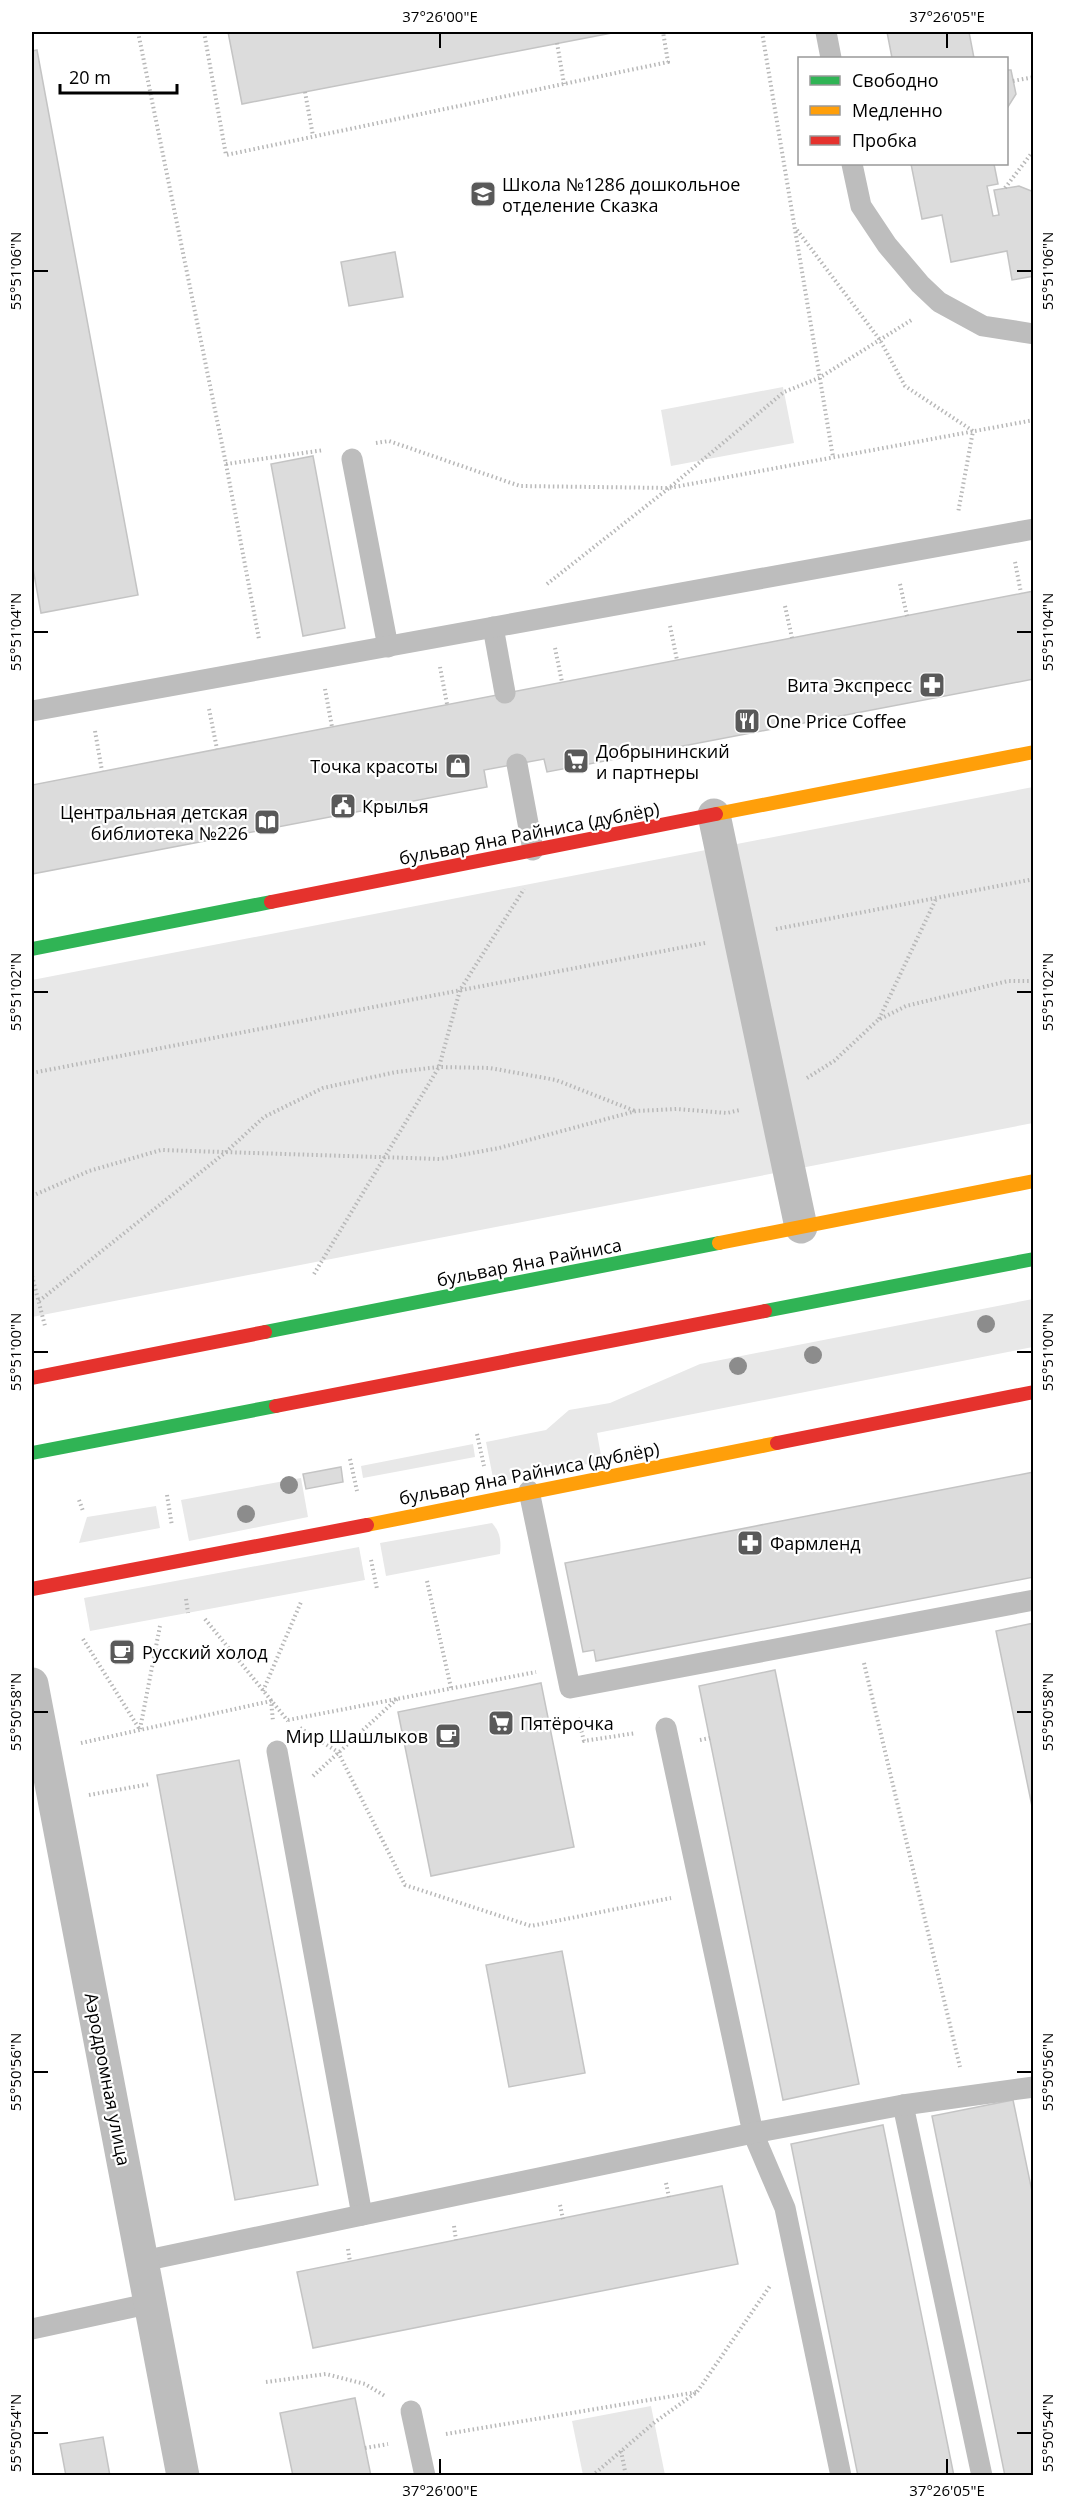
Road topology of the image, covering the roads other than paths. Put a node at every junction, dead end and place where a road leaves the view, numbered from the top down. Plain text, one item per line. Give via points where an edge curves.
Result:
1 (826, 32) edge
2 (831, 57) edge
3 (852, 165) edge
4 (1034, 334) edge
5 (359, 452) road end
6 (1034, 529) edge
7 (493, 627) junction
8 (388, 647) junction
9 (505, 693) dead end
10 (32, 711) edge
11 (1034, 752) edge
12 (517, 764) dead end
13 (714, 815) junction
14 (533, 850) junction
15 (32, 949) edge
16 (1034, 1182) edge
17 (801, 1227) junction
18 (1034, 1259) edge
19 (32, 1378) edge
20 (1034, 1392) edge
21 (32, 1453) edge
22 (529, 1491) junction
23 (32, 1588) edge
24 (1034, 1600) edge
25 (32, 1684) edge
26 (666, 1728) road end
27 (277, 1751) dead end
28 (42, 1765) edge
29 (1034, 2087) edge
30 (903, 2105) junction
31 (753, 2133) junction
32 (362, 2215) junction
33 (143, 2261) junction
34 (152, 2303) junction
35 (32, 2329) edge
36 (411, 2411) road end
37 (183, 2475) edge
38 (425, 2475) edge
39 (842, 2475) edge
40 (982, 2475) edge

1 - 2 lane
3 - 4 lane via 861,206 887,245 939,302 983,326
5 - 8 lane
6 - 7 lane
7 - 8 lane
7 - 9 lane
8 - 10 lane
11 - 13 street, бульвар Яна Райниса (дублёр)
12 - 14 lane
13 - 14 street, бульвар Яна Райниса (дублёр)
13 - 17 street
14 - 15 street, бульвар Яна Райниса (дублёр)
16 - 17 street, бульвар Яна Райниса
17 - 19 street, бульвар Яна Райниса
18 - 21 street
20 - 22 street, бульвар Яна Райниса (дублёр)
22 - 23 street, бульвар Яна Райниса (дублёр)
22 - 24 lane via 570,1688
25 - 28 street, Аэродромная улица
26 - 31 lane
27 - 32 lane
28 - 33 street, Аэродромная улица
29 - 30 lane
30 - 31 lane
30 - 40 lane
31 - 32 lane
31 - 39 lane via 785,2208
32 - 33 lane
33 - 34 street, Аэродромная улица
34 - 35 lane
34 - 37 street, Аэродромная улица
36 - 38 lane

